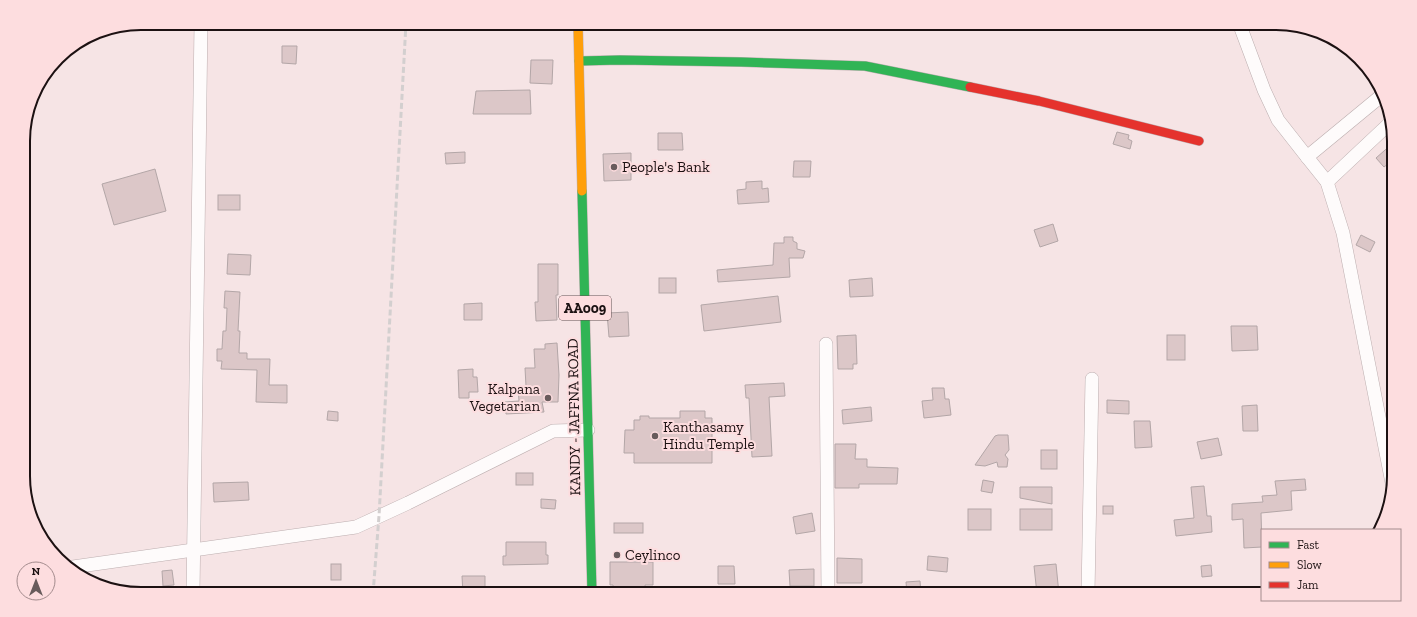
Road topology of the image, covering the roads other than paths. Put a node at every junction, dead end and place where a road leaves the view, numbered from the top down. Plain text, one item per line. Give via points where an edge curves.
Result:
1 (201, 30) edge
2 (578, 30) edge
3 (1242, 30) edge
4 (579, 61) junction
5 (1378, 97) edge
6 (1386, 127) edge
7 (1200, 141) dead end
8 (1307, 156) junction
9 (1327, 182) junction
10 (826, 344) dead end
11 (1092, 379) dead end
12 (588, 430) junction
13 (1387, 458) edge
14 (194, 550) junction
15 (78, 566) edge
16 (193, 587) edge
17 (592, 587) edge
18 (828, 587) edge
19 (1088, 587) edge

1 - 14 street
2 - 4 main road, KANDY - JAFFNA ROAD / AA009
3 - 8 street via 1278,120
4 - 7 main road via 726,61 865,66 1039,101
4 - 12 main road, KANDY - JAFFNA ROAD / AA009
5 - 8 street
6 - 9 street
8 - 9 street
9 - 13 street via 1342,233
10 - 18 street
11 - 19 street
12 - 14 street via 553,431 356,527
12 - 17 main road, KANDY - JAFFNA ROAD / AA009
14 - 15 street
14 - 16 street

